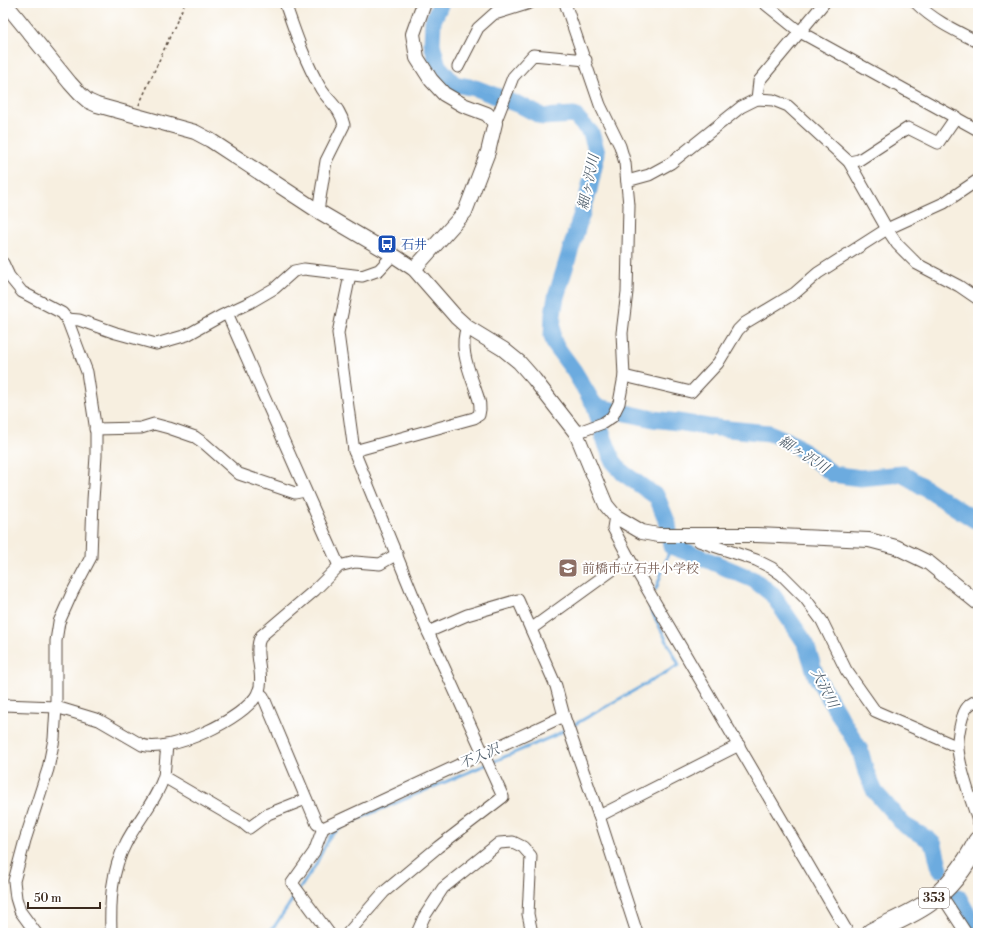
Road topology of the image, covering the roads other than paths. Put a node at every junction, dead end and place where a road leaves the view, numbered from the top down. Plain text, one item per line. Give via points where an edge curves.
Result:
1 (4, 3) edge
2 (285, 3) edge
3 (424, 3) edge
4 (506, 3) edge
5 (530, 3) edge
6 (565, 3) edge
7 (764, 3) edge
8 (824, 3) edge
9 (916, 3) edge
10 (493, 14) junction
11 (800, 32) junction
12 (978, 42) edge
13 (586, 60) junction
14 (458, 67) dead end
15 (757, 99) junction
16 (498, 118) junction
17 (956, 118) junction
18 (978, 130) edge
19 (849, 162) junction
20 (978, 180) edge
21 (627, 181) junction
22 (318, 211) junction
23 (887, 229) junction
24 (393, 255) junction
25 (3, 264) edge
26 (414, 269) junction
27 (350, 275) junction
28 (978, 299) edge
29 (227, 313) junction
30 (67, 320) junction
31 (467, 327) junction
32 (624, 376) junction
33 (95, 428) junction
34 (576, 433) junction
35 (354, 451) junction
36 (305, 491) junction
37 (615, 516) junction
38 (688, 535) junction
39 (397, 554) junction
40 (629, 558) junction
41 (339, 566) junction
42 (978, 603) edge
43 (531, 629) junction
44 (428, 632) junction
45 (258, 692) junction
46 (978, 700) edge
47 (3, 706) edge
48 (56, 707) junction
49 (568, 724) junction
50 (166, 745) junction
51 (739, 745) junction
52 (958, 747) junction
53 (483, 753) junction
54 (164, 776) junction
55 (306, 799) junction
56 (599, 816) junction
57 (978, 821) edge
58 (323, 828) junction
59 (978, 841) edge
60 (940, 893) junction
61 (36, 933) edge
62 (111, 933) edge
63 (329, 933) edge
64 (348, 933) edge
65 (417, 933) edge
66 (532, 933) edge
67 (637, 933) edge
68 (848, 933) edge
69 (871, 933) edge
70 (966, 933) edge

1 - 22 street via 88,101 195,132
2 - 22 street via 299,43 322,89 342,114 344,125 326,161
3 - 16 street via 413,34 417,58 431,80 444,94
4 - 10 street
5 - 10 street
6 - 13 street
7 - 11 street
8 - 11 street
9 - 12 street via 940,22
10 - 14 street via 478,28
11 - 15 street via 759,81
11 - 17 street
13 - 16 street via 533,55 513,77
13 - 21 street via 600,105 620,146
15 - 19 street via 773,100 788,106
15 - 21 street via 741,107 671,163 649,175
16 - 26 street via 465,212
17 - 18 street
17 - 19 street via 938,143 908,128 860,160
19 - 23 street
20 - 23 street via 944,203
21 - 32 street via 627,292 622,333
22 - 24 street
23 - 28 street via 897,244 917,264
23 - 32 street via 818,273 795,293 745,323 718,363 691,392
24 - 26 street
24 - 27 street via 379,270 362,276
25 - 30 street via 22,292 62,313
26 - 31 street
27 - 29 street via 304,269 294,271 275,288
27 - 35 street via 338,334
29 - 30 street via 187,335 156,344 79,320
29 - 36 street
30 - 33 street via 87,372
31 - 34 street via 519,362
31 - 35 street via 463,337 466,362 481,406 479,415
32 - 34 street via 619,403 612,417
33 - 36 street via 136,429 154,424 169,428 195,437 240,474 295,493
33 - 48 street via 91,557 59,622 56,641
34 - 37 street via 606,505
35 - 39 street
36 - 41 street
37 - 38 street via 642,532
37 - 40 street via 613,528
38 - 42 street via 869,540 896,547 929,563
38 - 52 street via 756,560 789,581 822,621 846,670 875,711
39 - 41 street via 380,564 355,562
39 - 44 street
40 - 43 street
40 - 51 street
41 - 45 street via 261,636 258,646
43 - 44 street via 518,600 467,615
43 - 49 street via 556,686
44 - 53 street
45 - 50 street via 251,702 226,722 189,739
45 - 55 street via 262,696
46 - 52 street via 965,709
47 - 48 street
48 - 50 street via 99,720 142,745
48 - 61 street via 54,739 48,769 14,881 20,911
49 - 53 street
49 - 56 street
50 - 54 street
51 - 56 street
51 - 68 street
52 - 57 street
53 - 58 street
53 - 64 street via 503,797 384,892
54 - 55 street via 249,828 268,814
54 - 62 street via 121,852 111,895
55 - 58 street via 317,824
56 - 67 street
58 - 63 street via 314,852 292,883
59 - 60 highway, 353 via 963,867
60 - 69 highway, 353 via 916,910
60 - 70 street
65 - 66 street via 443,888 499,843 513,842 531,856 528,914

